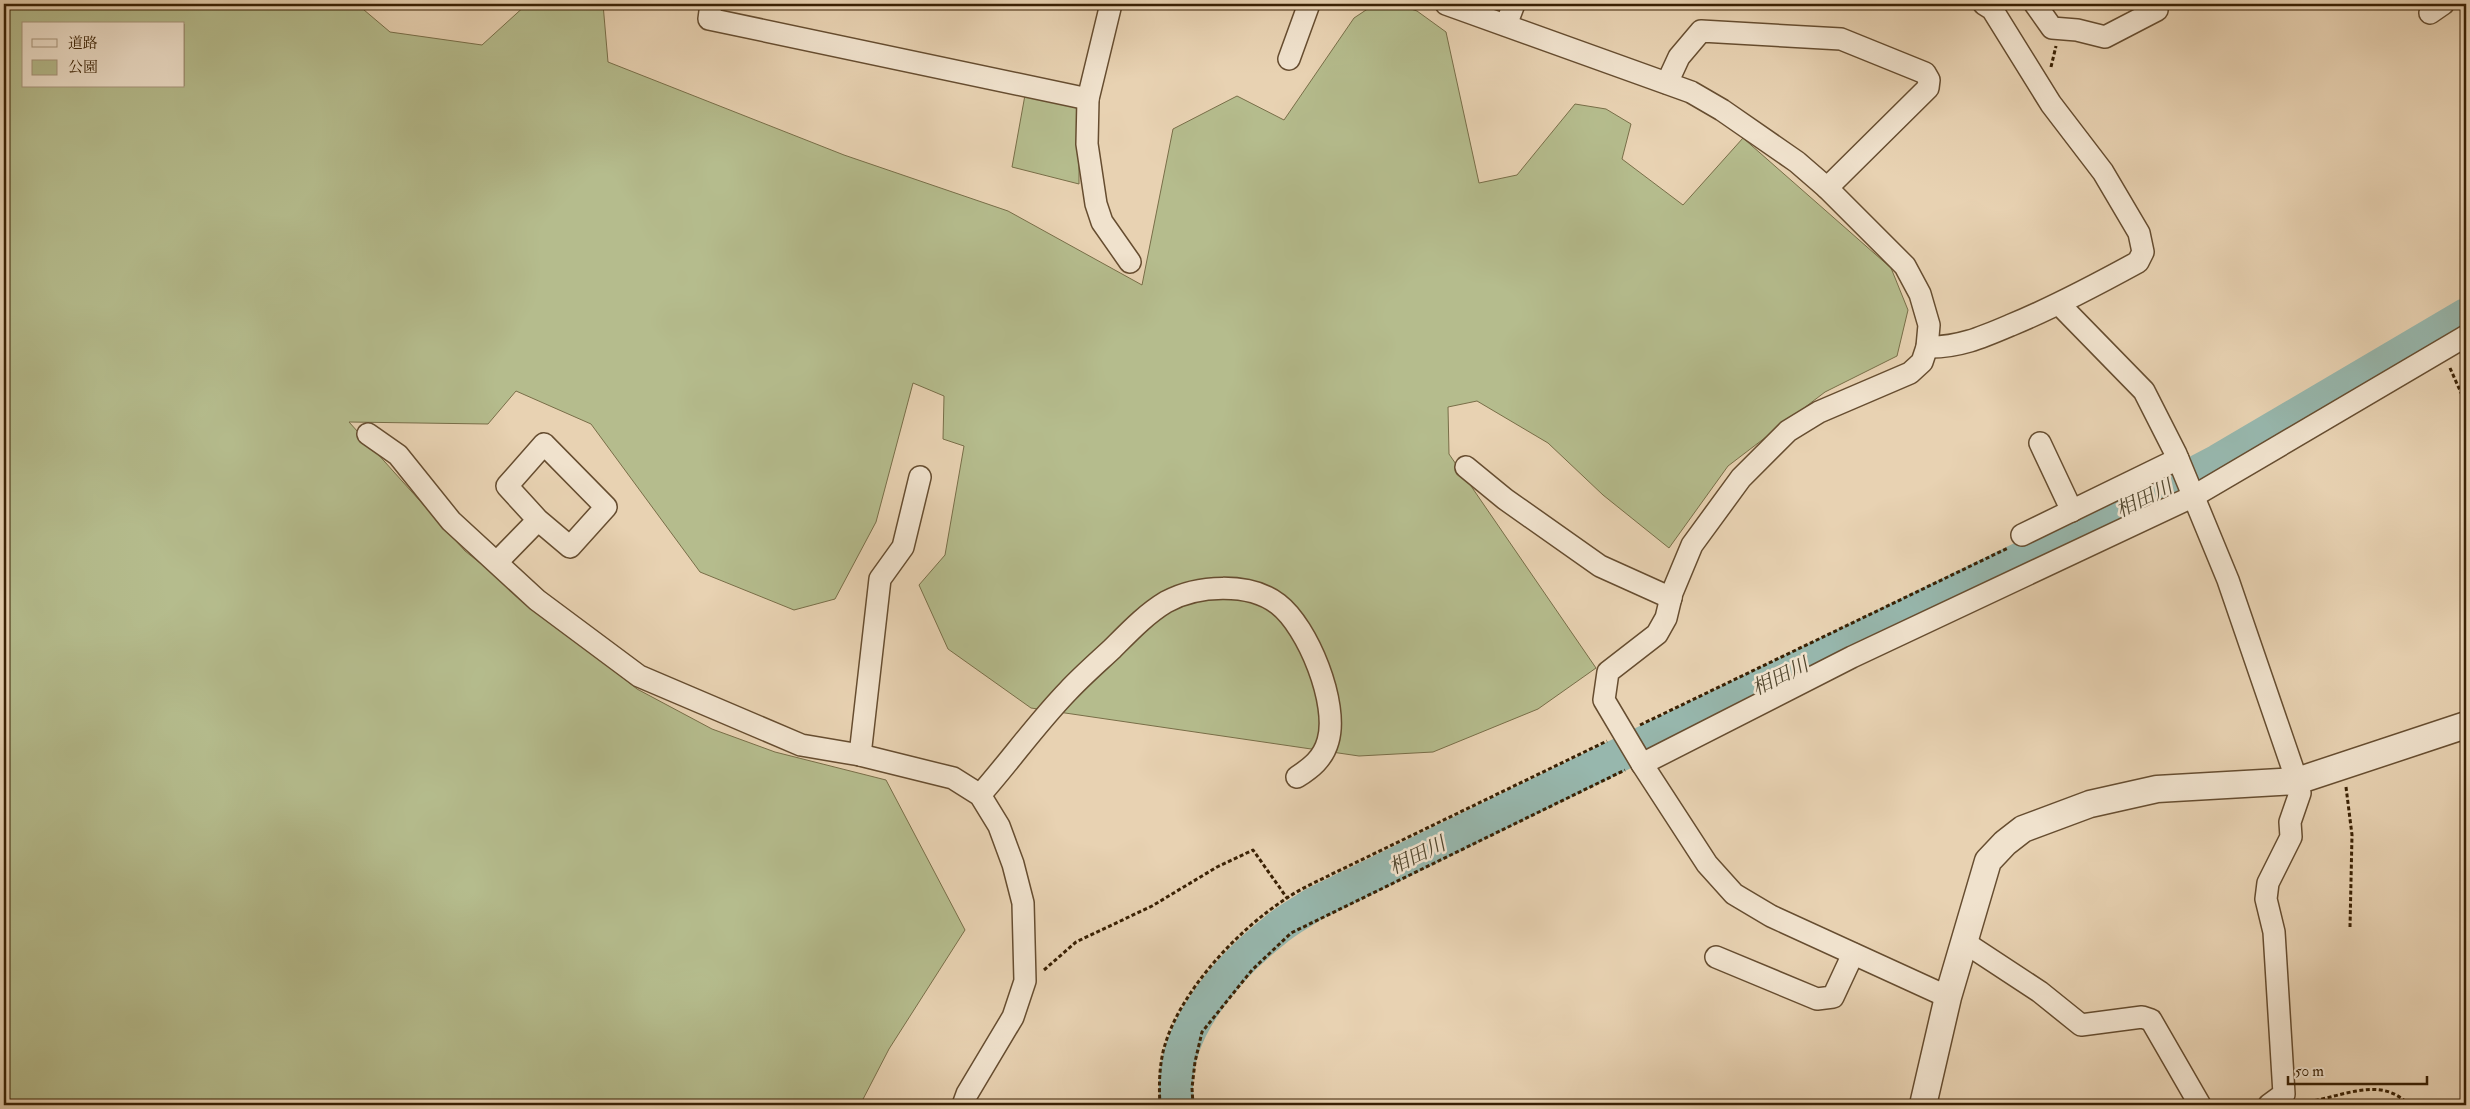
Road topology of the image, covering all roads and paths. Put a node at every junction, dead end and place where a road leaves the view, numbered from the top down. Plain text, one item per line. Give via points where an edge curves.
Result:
1 (712, 4) edge
2 (1111, 4) edge
3 (1309, 4) edge
4 (1446, 4) edge
5 (1514, 4) edge
6 (1984, 4) edge
7 (2035, 4) edge
8 (2155, 4) edge
9 (1506, 25) junction
10 (2058, 29) junction
11 (1289, 59) dead end
12 (1667, 83) junction
13 (2044, 91) junction
14 (1088, 99) junction
15 (1827, 188) junction
16 (1130, 262) dead end
17 (2060, 305) junction
18 (2466, 336) edge
19 (1927, 347) junction
20 (2441, 350) junction
21 (2466, 404) edge
22 (368, 434) dead end
23 (2040, 443) dead end
24 (2180, 463) junction
25 (1466, 466) dead end
26 (920, 477) dead end
27 (2192, 493) junction
28 (2072, 511) junction
29 (538, 520) junction
30 (2022, 535) joint
31 (497, 562) junction
32 (1671, 598) junction
33 (2466, 725) edge
34 (1623, 733) junction
35 (860, 756) junction
36 (1640, 761) junction
37 (2338, 768) junction
38 (1297, 778) dead end
39 (2297, 781) junction
40 (980, 795) junction
41 (1287, 898) junction
42 (2350, 927) dead end
43 (1964, 942) junction
44 (1853, 954) junction
45 (1716, 956) dead end
46 (1025, 976) junction
47 (1948, 997) junction
48 (2273, 1104) edge
49 (963, 1105) edge
50 (1160, 1105) edge
51 (1193, 1105) edge
52 (1923, 1105) edge
53 (2200, 1105) edge
54 (2409, 1105) edge

1 - 14 street via 709,19
2 - 14 street
3 - 11 street
4 - 9 street
5 - 9 street
6 - 13 street via 1992,9
7 - 10 street via 2052,28
8 - 10 street via 2157,10 2105,37
9 - 12 street
10 - 13 path
12 - 15 street via 1722,110 1797,162
12 - 15 street via 1679,57 1701,31 1841,39 1925,73 1929,80 1928,88
13 - 17 street via 2103,172 2139,233 2143,252 2138,262
14 - 16 street via 1087,144 1096,204 1102,222
15 - 19 street via 1905,266 1920,294 1929,325
17 - 19 street via 1973,341 1944,348
17 - 24 street via 2144,391
18 - 20 street
19 - 32 street via 1922,362 1910,373 1819,412 1788,431 1741,478 1692,545
20 - 21 path
20 - 27 street
22 - 31 street via 398,455 451,521
23 - 28 street
24 - 27 street
24 - 28 street
25 - 32 street via 1505,499 1600,566
26 - 35 street via 903,547 880,579
27 - 36 street
27 - 39 street via 2228,580
28 - 30 street
29 - 29 street via 507,486 544,444 606,507 570,546
29 - 31 street
30 - 34 path via 2006,549
31 - 35 street via 537,600 640,676 801,745
32 - 34 street via 1666,618 1657,634 1608,672 1604,700
33 - 37 street
34 - 36 street
34 - 41 path
35 - 40 street via 953,778
36 - 44 street via 1707,864 1734,894 1771,916
36 - 51 path via 1291,933 1252,970 1202,1032 1195,1062
37 - 39 street
37 - 42 path via 2348,792 2352,835
38 - 40 street via 1316,764 1328,741 1331,711 1321,672 1289,613 1277,603 1252,592 1226,588 1174,599 1143,619 1067,691
39 - 43 street via 2157,789 2090,804 2023,829 1988,861
39 - 48 street via 2300,793 2290,822 2291,837 2268,883 2266,899 2274,932 2284,1094
40 - 46 street via 999,826 1023,903
41 - 46 path via 1258,853 1253,850 1245,852 1152,906 1076,942 1045,970
41 - 50 path via 1249,927 1184,1002 1163,1053
43 - 47 street
43 - 53 street via 2040,992 2081,1025 2142,1017 2151,1020
44 - 45 street via 1833,997 1817,999
44 - 47 street
46 - 49 street via 1013,1017
47 - 52 street
48 - 54 path via 2305,1102 2365,1088 2389,1092

